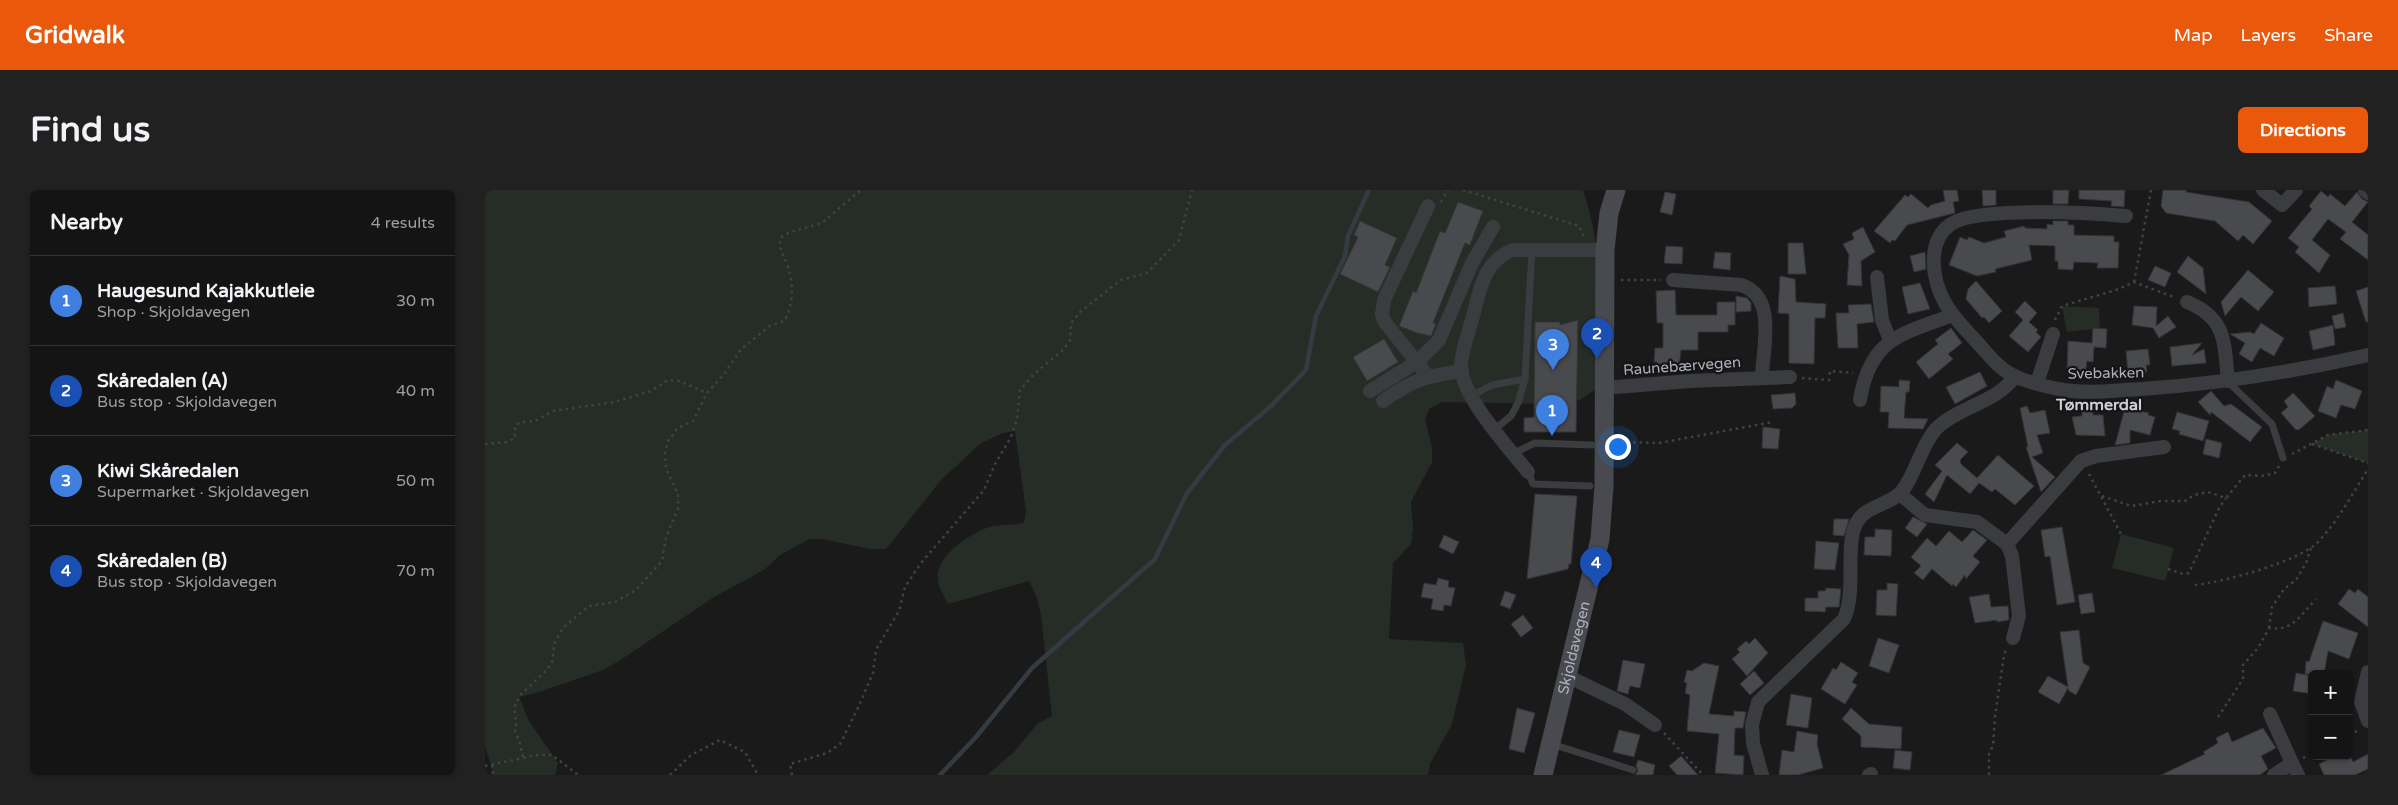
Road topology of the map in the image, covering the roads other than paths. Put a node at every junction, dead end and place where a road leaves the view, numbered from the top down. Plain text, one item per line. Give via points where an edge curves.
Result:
1 (1616, 190) edge
2 (2263, 190) edge
3 (2296, 190) edge
4 (2365, 190) edge
5 (2368, 193) edge
6 (1428, 206) dead end
7 (2126, 216) dead end
8 (1493, 227) dead end
9 (1532, 248) junction
10 (1605, 250) junction
11 (1877, 277) dead end
12 (1673, 280) road end
13 (2187, 302) road end
14 (1953, 315) junction
15 (2053, 334) road end
16 (1890, 340) junction
17 (2368, 355) edge
18 (1417, 362) junction
19 (1461, 371) junction
20 (1427, 375) junction
21 (1762, 376) junction
22 (2015, 376) junction
23 (1790, 377) road end
24 (1525, 379) junction
25 (2228, 381) junction
26 (2037, 383) junction
27 (1604, 388) junction
28 (1370, 391) dead end
29 (1471, 396) junction
30 (1860, 400) dead end
31 (1383, 401) dead end
32 (1495, 429) junction
33 (1592, 445) dead end
34 (2164, 447) dead end
35 (1514, 453) junction
36 (2283, 458) road end
37 (1528, 472) joint
38 (1589, 486) dead end
39 (1900, 494) junction
40 (2007, 544) junction
41 (2013, 638) road end
42 (2368, 672) edge
43 (1567, 676) junction
44 (2271, 714) dead end
45 (2368, 720) edge
46 (1655, 725) road end
47 (1551, 744) junction
48 (2295, 769) edge
49 (1633, 770) dead end
50 (1543, 775) edge
51 (1762, 775) edge
52 (2274, 775) edge

1 - 10 main road, Skjoldavegen via 1609,213
2 - 3 street via 2282,205
4 - 5 street
6 - 18 street via 1382,307 1384,321
7 - 14 street, Svebakken via 2070,212 1979,215 1950,224 1940,234 1933,263 1941,294
8 - 18 street via 1472,263 1439,340
9 - 10 street
9 - 19 street via 1512,250 1491,264 1479,293
9 - 24 lane
10 - 27 main road, Skjoldavegen
11 - 16 street via 1882,320
12 - 21 street, Raunebærvegen via 1741,285 1758,294 1765,316
13 - 25 street via 2202,308 2217,322 2223,338
14 - 16 street
14 - 22 street, Svebakken via 1993,361
15 - 26 street
16 - 30 street via 1874,360
17 - 25 street, Svebakken via 2296,371
18 - 20 street
18 - 28 street
19 - 20 street
19 - 29 street
20 - 31 street
21 - 23 street, Raunebærvegen
21 - 27 street, Raunebærvegen
22 - 26 street, Svebakken
22 - 39 street via 2008,386 1938,427
24 - 29 lane via 1492,385
24 - 32 lane via 1511,416
25 - 26 street, Svebakken via 2098,392 2071,391
25 - 36 lane via 2272,424
27 - 43 main road, Skjoldavegen via 1604,486 1600,539
29 - 32 street
32 - 35 street
33 - 35 lane via 1535,443
34 - 40 street via 2081,461
35 - 37 street
37 - 38 lane via 1533,484
39 - 40 street via 1925,515 1977,522
39 - 51 street via 1868,511 1855,523 1850,601 1843,619 1758,702 1752,726 1753,744
40 - 41 street via 2012,556 2019,616
42 - 45 street via 2361,702
43 - 46 street via 1625,704
43 - 47 main road, Skjoldavegen
44 - 48 street
47 - 49 lane
47 - 50 main road, Skjoldavegen
48 - 52 street

